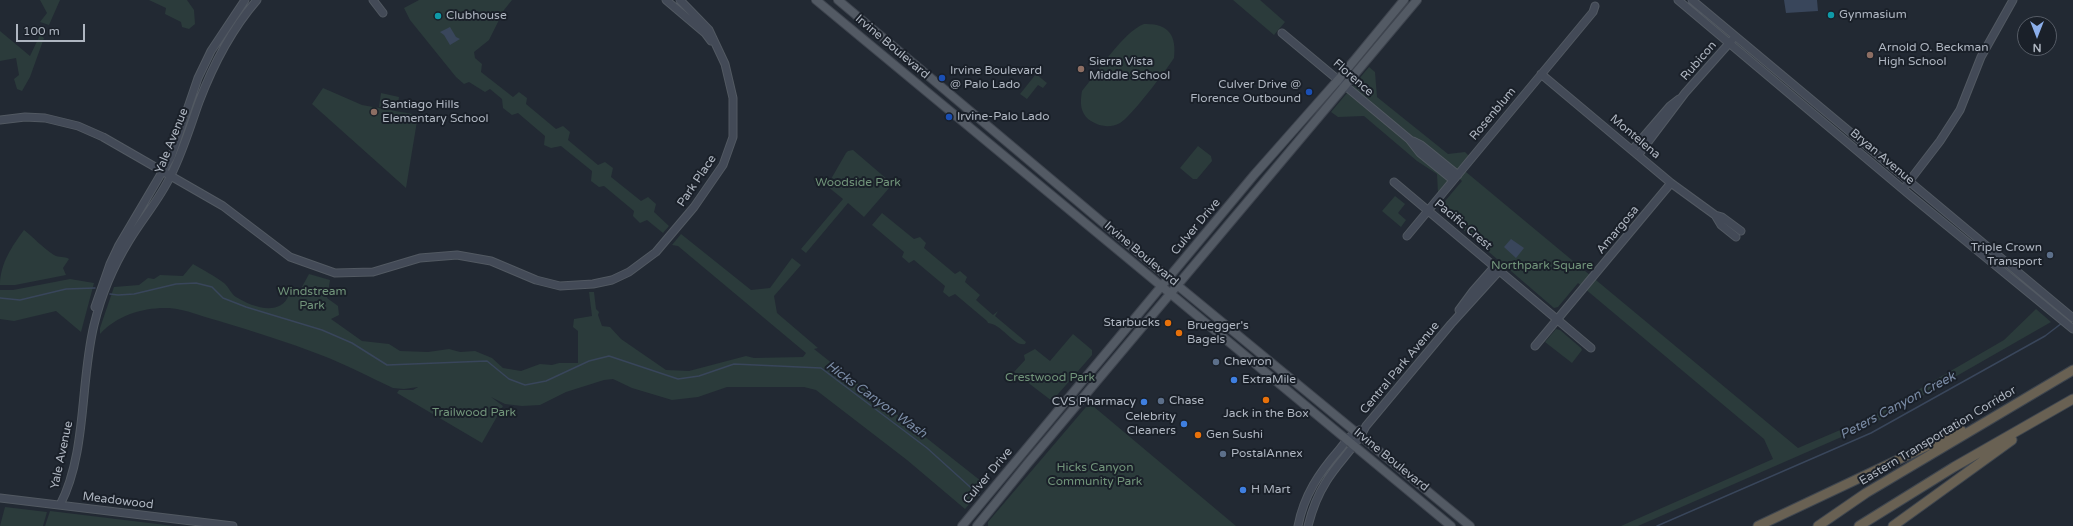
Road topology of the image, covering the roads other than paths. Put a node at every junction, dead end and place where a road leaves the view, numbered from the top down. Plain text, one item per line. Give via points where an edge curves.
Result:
1 (245, 0) edge
2 (257, 0) edge
3 (373, 0) edge
4 (666, 0) edge
5 (680, 0) edge
6 (816, 0) edge
7 (838, 0) edge
8 (1404, 0) edge
9 (1417, 0) edge
10 (1678, 0) edge
11 (1692, 0) edge
12 (2013, 0) edge
13 (1595, 6) dead end
14 (383, 13) dead end
15 (1282, 33) dead end
16 (1736, 36) junction
17 (1729, 43) junction
18 (717, 47) junction
19 (1541, 74) junction
20 (1341, 83) junction
21 (1685, 93) junction
22 (0, 120) edge
23 (1633, 149) junction
24 (1639, 154) junction
25 (163, 173) junction
26 (171, 177) junction
27 (1456, 178) junction
28 (1909, 181) junction
29 (1394, 182) dead end
30 (1671, 182) junction
31 (1903, 189) junction
32 (1428, 210) junction
33 (1736, 232) dead end
34 (1407, 236) dead end
35 (1963, 239) junction
36 (2006, 262) junction
37 (1498, 268) junction
38 (1169, 278) junction
39 (1177, 285) junction
40 (1162, 286) junction
41 (1170, 293) junction
42 (2073, 318) edge
43 (1557, 320) junction
44 (2072, 329) edge
45 (1535, 346) dead end
46 (1591, 348) dead end
47 (2073, 370) edge
48 (2073, 399) edge
49 (2046, 414) junction
50 (1994, 417) junction
51 (1358, 434) junction
52 (1347, 440) junction
53 (1354, 446) junction
54 (0, 498) edge
55 (60, 505) junction
56 (972, 525) edge
57 (233, 526) edge
58 (1298, 526) edge
59 (1308, 526) edge
60 (1450, 526) edge
61 (1470, 526) edge
62 (1758, 526) edge
63 (1818, 526) edge
64 (1859, 526) edge
65 (1893, 526) edge

1 - 25 street, Yale Avenue via 226,26 202,71
2 - 26 street, Yale Avenue via 243,16 207,82
3 - 14 street
4 - 18 street, Park Place via 705,33
5 - 18 street, Park Place via 709,30
6 - 40 main road, Irvine Boulevard
7 - 38 main road, Irvine Boulevard
8 - 20 main road, Culver Drive
9 - 20 main road, Culver Drive
10 - 17 street, Bryan Avenue
11 - 16 street, Bryan Avenue
12 - 28 street via 1981,57 1957,115
13 - 19 street, Rosenblum via 1593,12
15 - 20 street, Florence
16 - 17 street, Rubicon
16 - 28 street, Bryan Avenue
17 - 21 street, Rubicon
17 - 31 street, Bryan Avenue
18 - 26 street, Park Place via 728,74 734,109 733,137 723,165 694,207 656,252 619,276 593,284 560,286 536,280 491,261 457,255 420,258 373,272 335,273 290,257 223,206
19 - 23 street, Montelena
19 - 27 street, Rosenblum
20 - 27 street, Florence via 1409,139 1420,153
20 - 38 main road, Culver Drive via 1254,175
20 - 39 main road, Culver Drive
21 - 23 street, Rubicon via 1670,106
21 - 24 street, Rubicon
22 - 25 street, Park Place via 45,118 78,126
23 - 24 street, Montelena
24 - 30 street, Montelena
25 - 26 street, Park Place
25 - 55 street, Yale Avenue via 119,245 99,294 91,322 77,423
26 - 55 street, Yale Avenue via 123,251 97,315 89,351 77,447 65,496
27 - 32 street, Rosenblum
28 - 31 street
28 - 36 street, Bryan Avenue
29 - 32 street, Pacific Crest
30 - 33 street, Montelena via 1715,215 1722,217
30 - 43 street, Amargosa
31 - 35 street, Bryan Avenue
32 - 34 street, Rosenblum
32 - 37 street, Pacific Crest
35 - 36 street via 1969,239 1995,260
35 - 44 street, Bryan Avenue
36 - 42 street, Bryan Avenue
37 - 43 street, Pacific Crest
37 - 51 street, Central Park Avenue via 1473,291 1451,324
38 - 39 main road, Irvine Boulevard
38 - 40 main road, Culver Drive
39 - 41 main road, Culver Drive
39 - 51 main road, Irvine Boulevard
40 - 41 main road, Irvine Boulevard
40 - 56 main road, Culver Drive
41 - 52 main road, Irvine Boulevard
41 - 56 main road, Culver Drive
43 - 45 street, Amargosa
43 - 46 street, Pacific Crest
47 - 50 highway, Eastern Transportation Corridor
48 - 49 highway
49 - 64 highway
49 - 65 highway
50 - 62 highway via 1975,423
50 - 63 highway, Eastern Transportation Corridor via 1866,493
51 - 52 street, Central Park Avenue
51 - 53 street, Central Park Avenue
51 - 61 main road, Irvine Boulevard
52 - 53 main road, Irvine Boulevard
52 - 58 street, Central Park Avenue via 1318,474 1304,502
53 - 59 street, Central Park Avenue via 1326,481
53 - 60 main road, Irvine Boulevard
54 - 55 street, Meadowood
55 - 57 street, Meadowood

